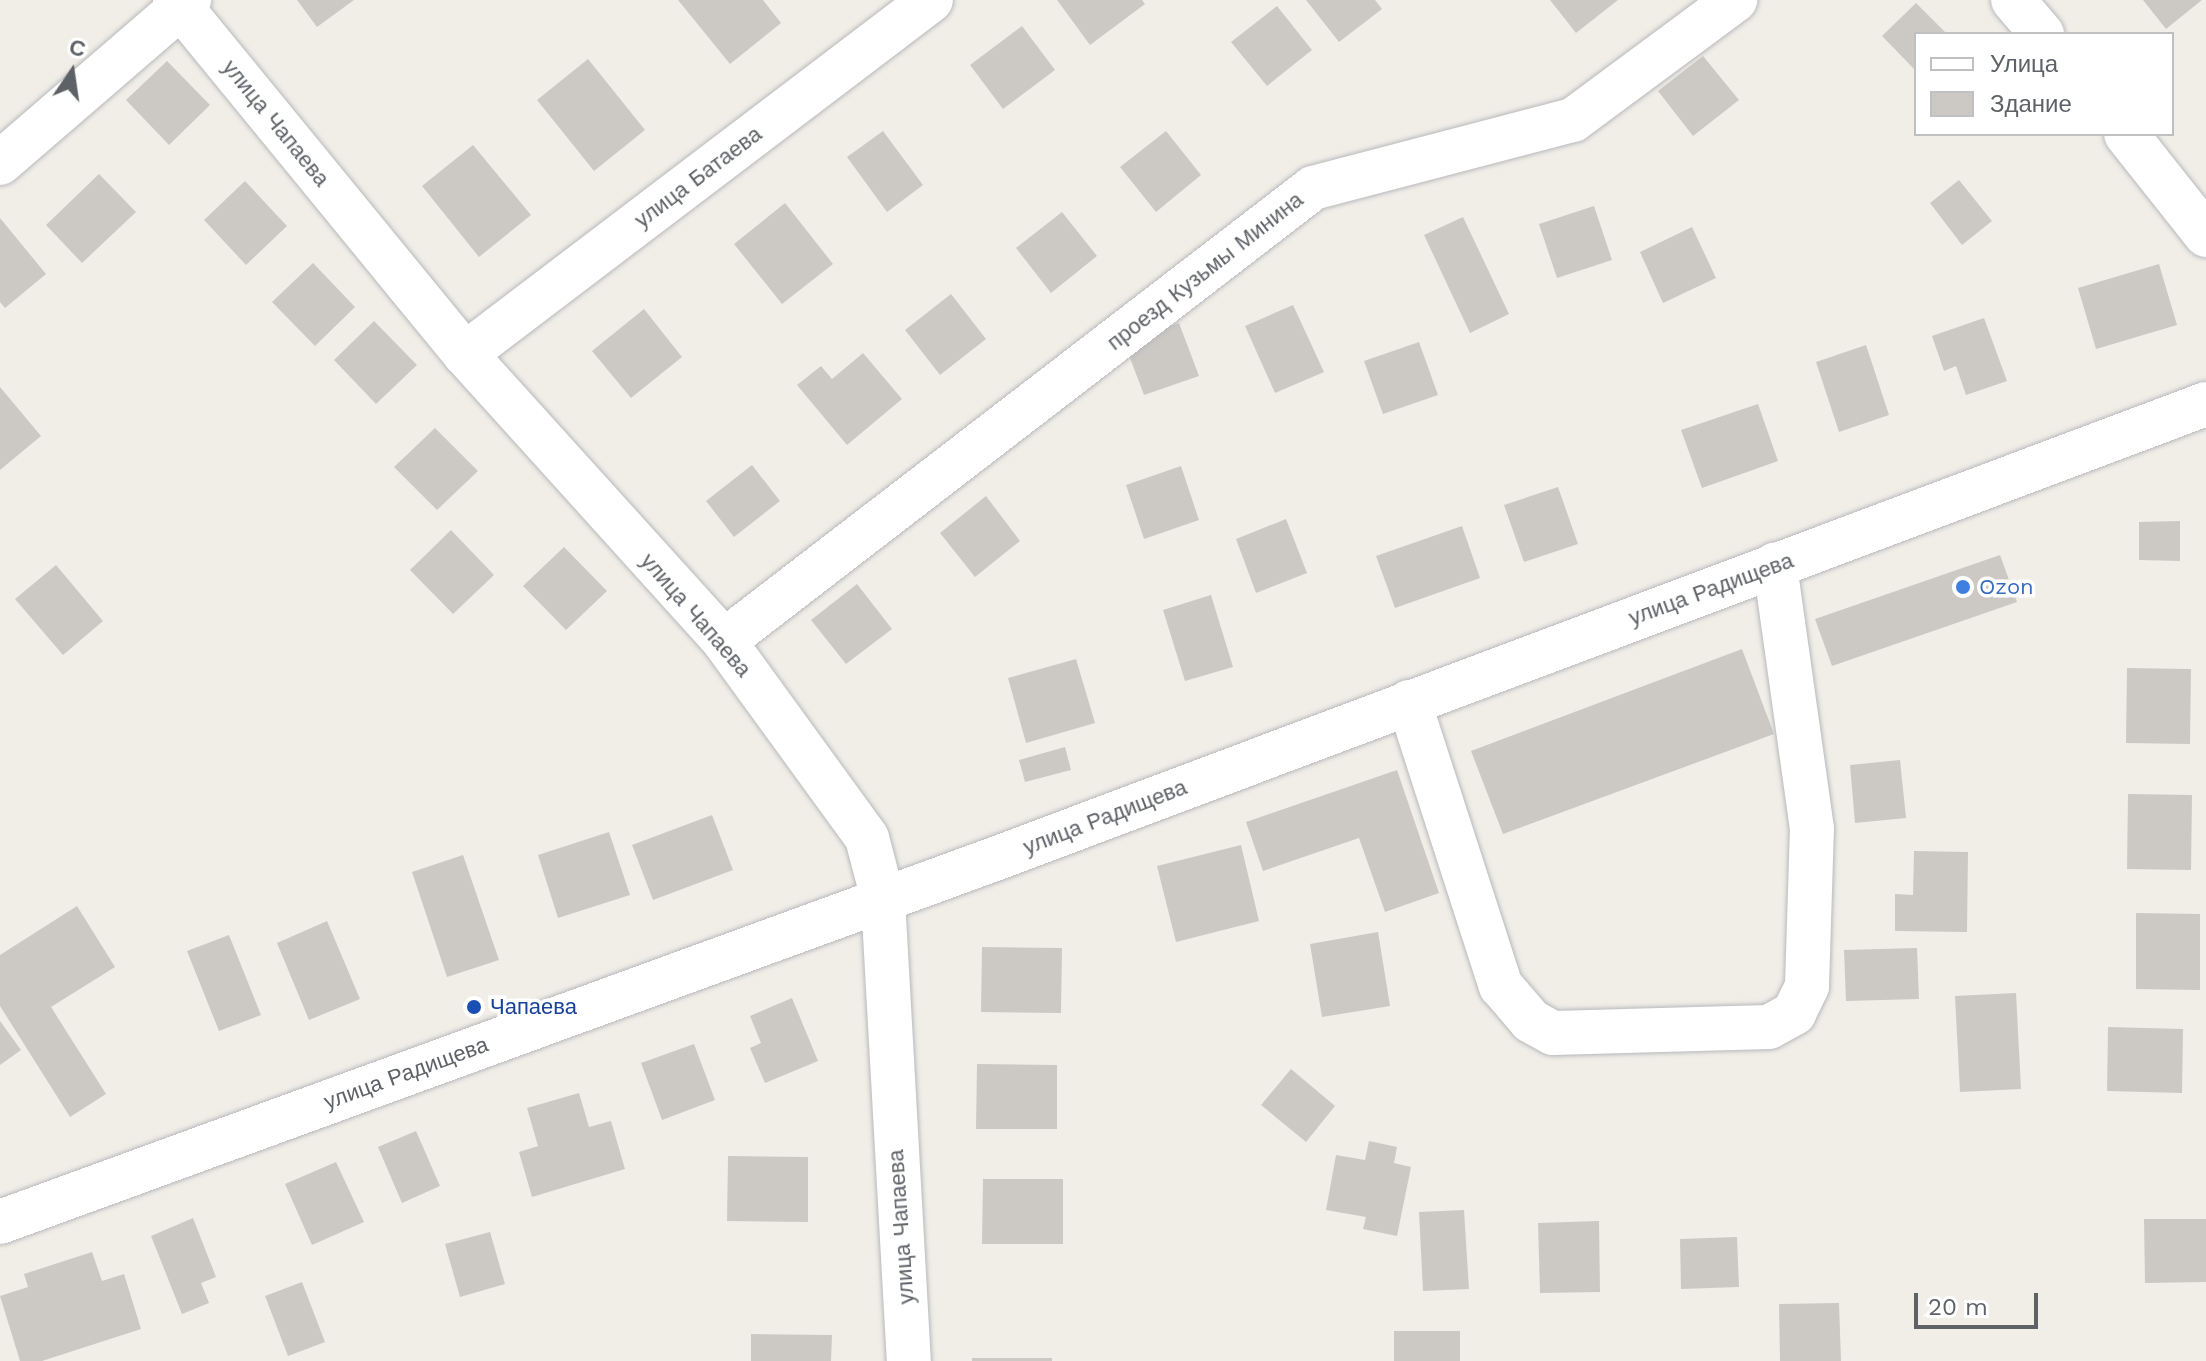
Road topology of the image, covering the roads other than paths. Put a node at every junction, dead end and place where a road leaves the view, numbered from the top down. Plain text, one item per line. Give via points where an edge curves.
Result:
1 (931, 0) edge
2 (1735, 0) edge
3 (2013, 0) edge
4 (182, 2) edge
5 (2040, 32) edge
6 (2128, 136) edge
7 (0, 163) edge
8 (2206, 235) edge
9 (465, 354) junction
10 (2206, 404) edge
11 (1775, 565) junction
12 (724, 641) junction
13 (1409, 702) junction
14 (883, 899) junction
15 (0, 1222) edge
16 (909, 1361) edge

1 - 9 street, улица Батаева
2 - 12 street, проезд Кузьмы Минина via 1573,120 1313,188
3 - 5 street
4 - 7 street
4 - 9 street, улица Чапаева
6 - 8 street
9 - 12 street, улица Чапаева
10 - 11 street, улица Радищева
11 - 13 street, улица Радищева
11 - 13 street via 1812,829 1807,986 1794,1013 1769,1027 1553,1033 1531,1021 1501,986
12 - 14 street, улица Чапаева via 867,838
13 - 14 street, улица Радищева
14 - 15 street, улица Радищева
14 - 16 street, улица Чапаева

